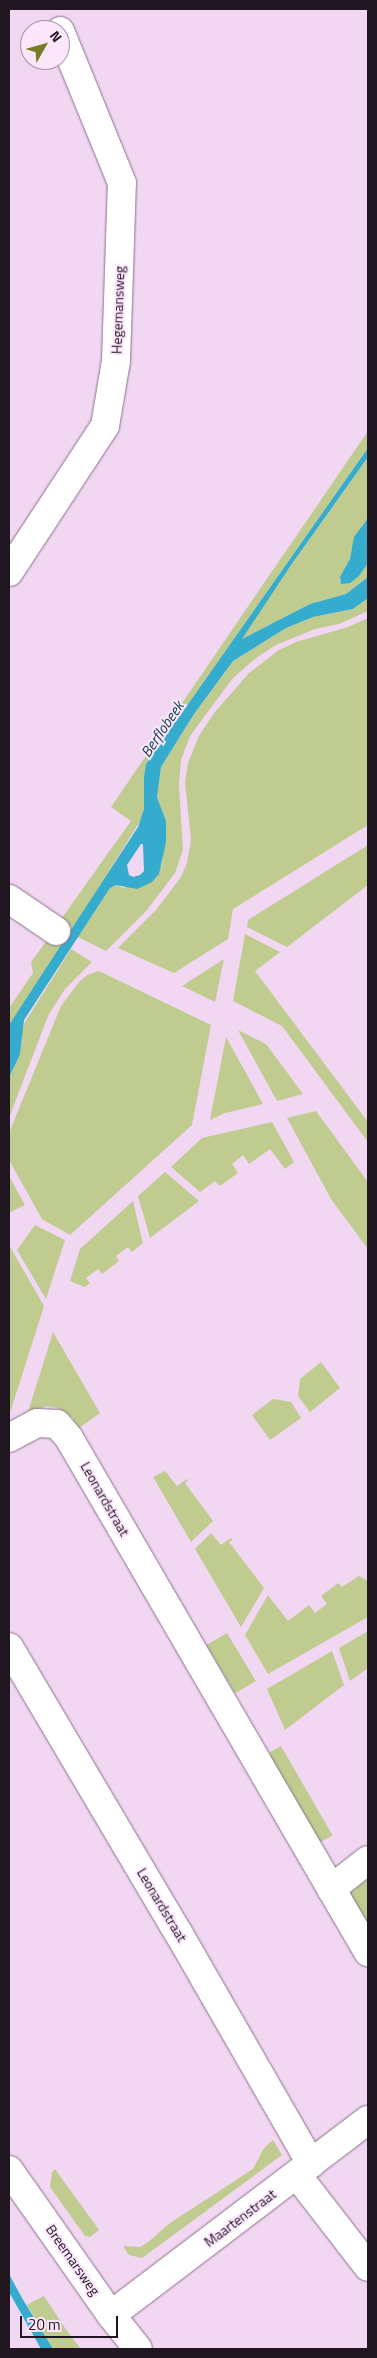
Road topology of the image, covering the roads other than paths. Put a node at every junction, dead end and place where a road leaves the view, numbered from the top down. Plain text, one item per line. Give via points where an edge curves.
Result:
1 (70, 55) edge
2 (9, 572) edge
3 (9, 899) edge
4 (56, 931) dead end
5 (9, 1438) edge
6 (9, 1647) edge
7 (368, 1860) edge
8 (331, 1889) junction
9 (368, 1952) edge
10 (368, 2120) edge
11 (9, 2170) edge
12 (304, 2170) junction
13 (368, 2267) edge
14 (111, 2315) junction
15 (138, 2349) edge

1 - 2 street, Hegemansweg via 122,183 116,361 105,426
3 - 4 street
5 - 8 street, Leonardstraat via 37,1423 56,1424 69,1438
6 - 12 street, Leonardstraat via 174,1925
7 - 8 street
8 - 9 street, Leonardstraat
10 - 12 street, Maartenstraat
11 - 14 street, Breemarsweg
12 - 13 street, Leonardstraat
12 - 14 street, Maartenstraat
14 - 15 street, Breemarsweg

